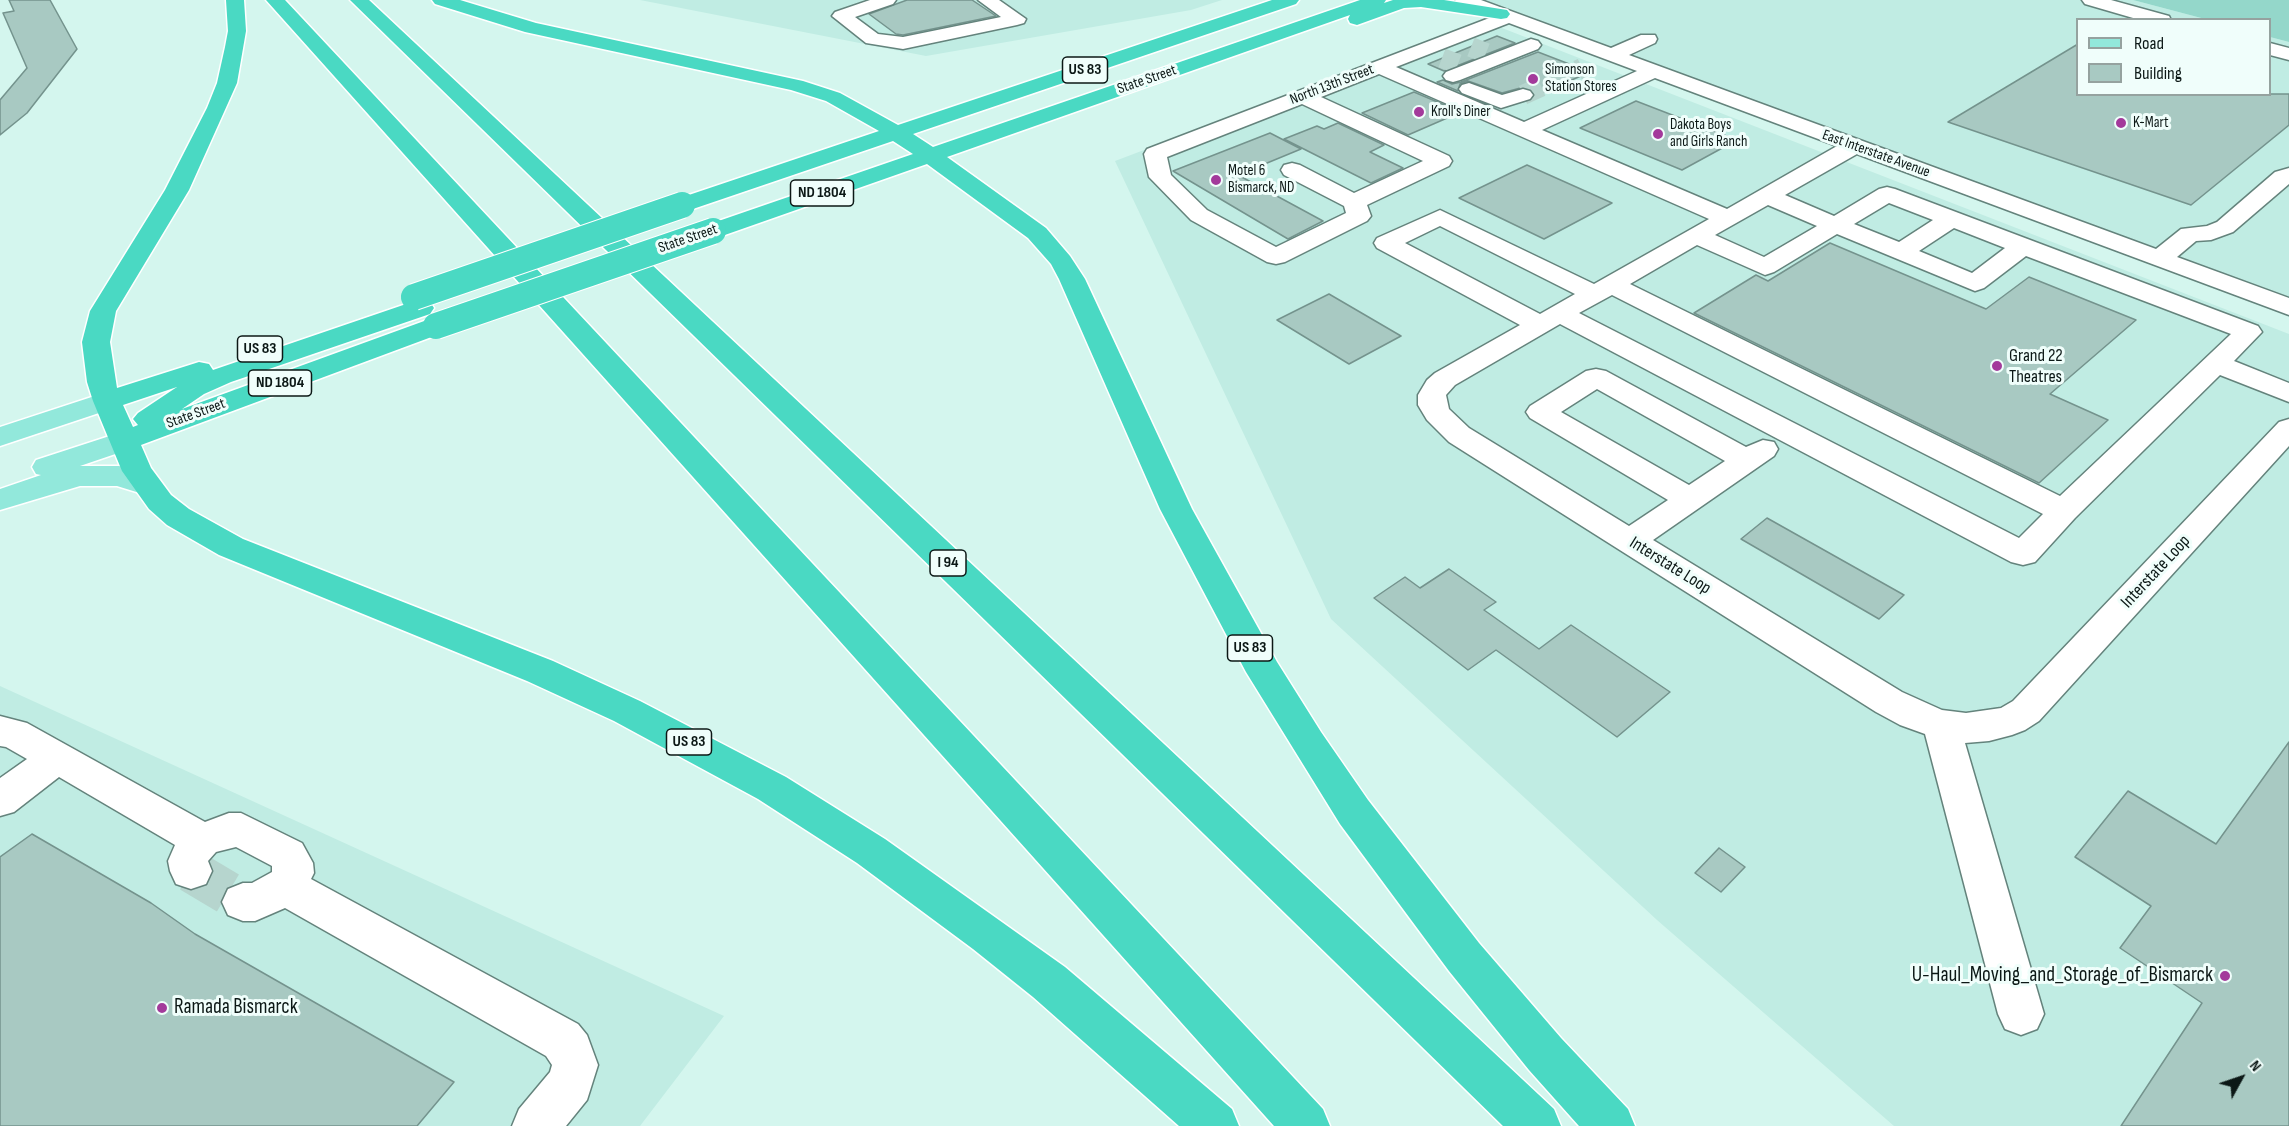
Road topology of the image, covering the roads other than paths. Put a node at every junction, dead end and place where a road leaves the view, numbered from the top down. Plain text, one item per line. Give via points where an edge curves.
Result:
1 (235, 0) edge
2 (275, 0) edge
3 (359, 0) edge
4 (441, 0) edge
5 (987, 0) edge
6 (1266, 0) edge
7 (1290, 0) edge
8 (1330, 0) edge
9 (1377, 0) edge
10 (1464, 0) edge
11 (2091, 0) edge
12 (874, 1) edge
13 (1504, 15) junction
14 (2155, 18) edge
15 (1648, 39) dead end
16 (1569, 40) junction
17 (1537, 48) junction
18 (2271, 49) edge
19 (1605, 53) junction
20 (1471, 54) junction
21 (2289, 54) edge
22 (1378, 67) junction
23 (1654, 71) junction
24 (1523, 95) tunnel mouth
25 (1302, 96) junction
26 (833, 97) junction
27 (1060, 111) junction
28 (1524, 130) junction
29 (896, 133) junction
30 (1854, 146) junction
31 (931, 156) junction
32 (1292, 170) dead end
33 (2289, 175) edge
34 (1767, 196) junction
35 (1354, 202) junction
36 (696, 217) junction
37 (1728, 218) junction
38 (1952, 219) junction
39 (1836, 224) junction
40 (1697, 236) junction
41 (2023, 246) junction
42 (2132, 249) junction
43 (1901, 252) junction
44 (2159, 259) junction
45 (2103, 276) junction
46 (1603, 289) junction
47 (2289, 307) edge
48 (424, 311) junction
49 (1550, 320) junction
50 (2216, 364) junction
51 (2289, 393) edge
52 (107, 401) junction
53 (2289, 428) edge
54 (1786, 433) junction
55 (0, 437) edge
56 (125, 440) junction
57 (1747, 460) junction
58 (0, 483) edge
59 (146, 485) junction
60 (1690, 499) junction
61 (0, 500) edge
62 (2064, 511) junction
63 (1630, 541) junction
64 (1941, 725) junction
65 (0, 731) edge
66 (57, 758) junction
67 (0, 800) edge
68 (286, 887) junction
69 (243, 902) dead end
70 (2021, 1014) dead end
71 (536, 1126) edge
72 (1215, 1126) edge
73 (1306, 1126) edge
74 (1538, 1126) edge
75 (1611, 1126) edge

1 - 52 highway via 235,46 217,108 177,190 103,311 96,342
2 - 73 highway
3 - 74 highway, I 94
4 - 26 highway via 532,28 796,85
5 - 12 street via 1017,19 903,43 873,39 842,16
6 - 26 highway via 949,105 921,111 899,110
7 - 29 highway, State Street / US 83
8 - 27 highway via 1182,52
9 - 27 highway, State Street / US 83
10 - 13 street, East Interstate Avenue
11 - 14 street
13 - 16 street, East Interstate Avenue
13 - 20 street, North 13th Street
13 - 27 highway via 1443,4 1402,3 1176,82
15 - 19 street
16 - 17 street
16 - 19 street, East Interstate Avenue
17 - 19 street via 1578,62
17 - 20 street
17 - 20 street via 1499,33
18 - 21 street
19 - 23 street, East Interstate Avenue
20 - 22 street, North 13th Street
20 - 24 street via 1457,84 1501,102
22 - 25 street, North 13th Street
22 - 28 street
23 - 28 street
23 - 30 street, East Interstate Avenue
25 - 35 street via 1441,161
25 - 35 street, North 13th Street via 1155,154 1160,177 1199,215 1276,257 1359,216
26 - 29 highway
27 - 31 highway, State Street / US 83
28 - 37 street
29 - 31 highway
29 - 36 highway, State Street / US 83 via 834,154 819,166
29 - 36 highway via 872,158 855,166
30 - 34 street, Interstate Loop
30 - 42 street, East Interstate Avenue
31 - 36 highway, State Street / ND 1804
31 - 75 highway, US 83 via 1037,233 1061,261 1176,509 1264,672 1308,743 1354,812 1464,957
32 - 35 street
33 - 44 street via 2225,227 2211,233 2190,234
34 - 37 street, Interstate Loop
34 - 39 street
36 - 48 highway, State Street / ND 1804, bridge
36 - 48 highway, State Street / US 83, bridge
37 - 40 street, Interstate Loop
38 - 39 street via 1887,194
38 - 41 street
38 - 43 street
39 - 40 street via 1765,267
39 - 43 street
40 - 46 street, Interstate Loop
41 - 43 street via 1975,283
41 - 45 street
42 - 44 street, East Interstate Avenue
42 - 45 street
44 - 47 street, East Interstate Avenue
45 - 50 street via 2249,332
46 - 49 street, Interstate Loop
46 - 49 street via 1440,217 1386,243
46 - 62 street
48 - 52 highway, State Street / US 83
48 - 56 highway, State Street / ND 1804 via 262,390
48 - 56 highway via 251,365 194,387 150,417
49 - 54 street
49 - 63 street, Interstate Loop via 1445,379 1432,395 1432,405 1459,435
50 - 51 street
50 - 62 street
52 - 55 main road, State Street
52 - 56 highway, US 83
53 - 64 street, Interstate Loop via 2026,711 2012,720 1989,726
54 - 57 street
54 - 62 street via 2023,554
56 - 58 main road, State Street / ND 1804
56 - 59 highway, US 83
57 - 60 street
57 - 60 street via 1596,377 1540,412
59 - 61 main road via 119,476 80,476
59 - 72 highway, US 83 via 178,517 231,547 540,671 677,736 792,800 926,889 1023,962
60 - 63 street
63 - 64 street, Interstate Loop via 1888,702
64 - 70 street
65 - 66 street via 14,733
66 - 67 street
66 - 68 street via 196,856 229,830 241,830 288,855 293,873
68 - 69 street via 255,902
68 - 71 street via 562,1040 575,1065 570,1084

